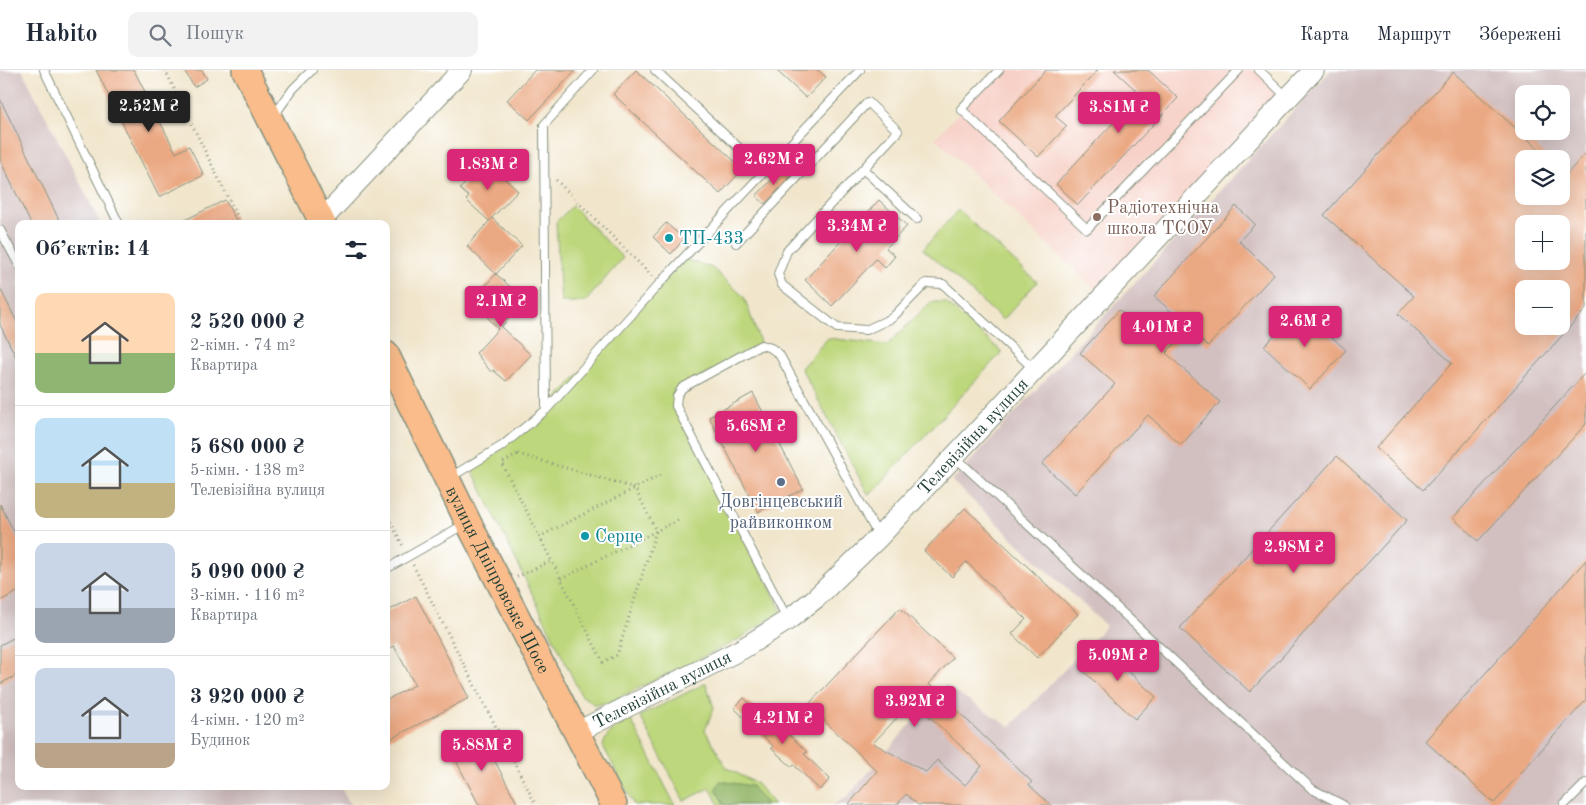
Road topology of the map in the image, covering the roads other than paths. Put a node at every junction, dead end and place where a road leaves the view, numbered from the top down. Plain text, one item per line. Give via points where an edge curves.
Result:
1 (44, 70) edge
2 (246, 70) edge
3 (312, 70) edge
4 (462, 70) edge
5 (592, 70) edge
6 (655, 70) edge
7 (860, 70) edge
8 (999, 70) edge
9 (1239, 70) edge
10 (1259, 70) edge
11 (1314, 70) edge
12 (1288, 98) junction
13 (271, 121) junction
14 (863, 168) junction
15 (765, 172) junction
16 (917, 219) dead end
17 (117, 220) edge
18 (321, 220) edge
19 (324, 220) edge
20 (0, 230) edge
21 (736, 243) dead end
22 (15, 258) edge
23 (390, 364) edge
24 (1035, 370) junction
25 (546, 410) junction
26 (953, 456) junction
27 (447, 478) junction
28 (468, 522) junction
29 (878, 537) junction
30 (390, 566) edge
31 (788, 620) junction
32 (577, 732) junction
33 (1586, 783) edge
34 (614, 805) edge
35 (1343, 805) edge
36 (1564, 805) edge

1 - 17 lane
2 - 13 main road
3 - 13 lane
4 - 19 street
5 - 25 lane via 544,125
6 - 15 lane
7 - 15 lane
8 - 9 lane via 961,109 1087,229
10 - 12 lane
11 - 12 street, Телевізійна вулиця
12 - 24 street, Телевізійна вулиця
13 - 18 main road
14 - 16 lane
14 - 21 lane via 898,131 868,102
14 - 24 lane via 787,251 778,274 782,285 837,328 866,330 892,318 926,283 943,284
15 - 25 lane
20 - 22 lane
23 - 27 main road, вулиця Дніпровське Шосе
24 - 26 street, Телевізійна вулиця
25 - 27 lane via 502,446
26 - 29 street, Телевізійна вулиця
26 - 35 lane via 1312,789
27 - 28 main road, вулиця Дніпровське Шосе
28 - 30 lane
28 - 32 main road, вулиця Дніпровське Шосе
29 - 31 street, Телевізійна вулиця via 816,598
29 - 31 lane via 779,354 761,345 682,388 676,406
31 - 32 street, Телевізійна вулиця via 742,649
32 - 34 main road, вулиця Дніпровське Шосе
33 - 36 lane

